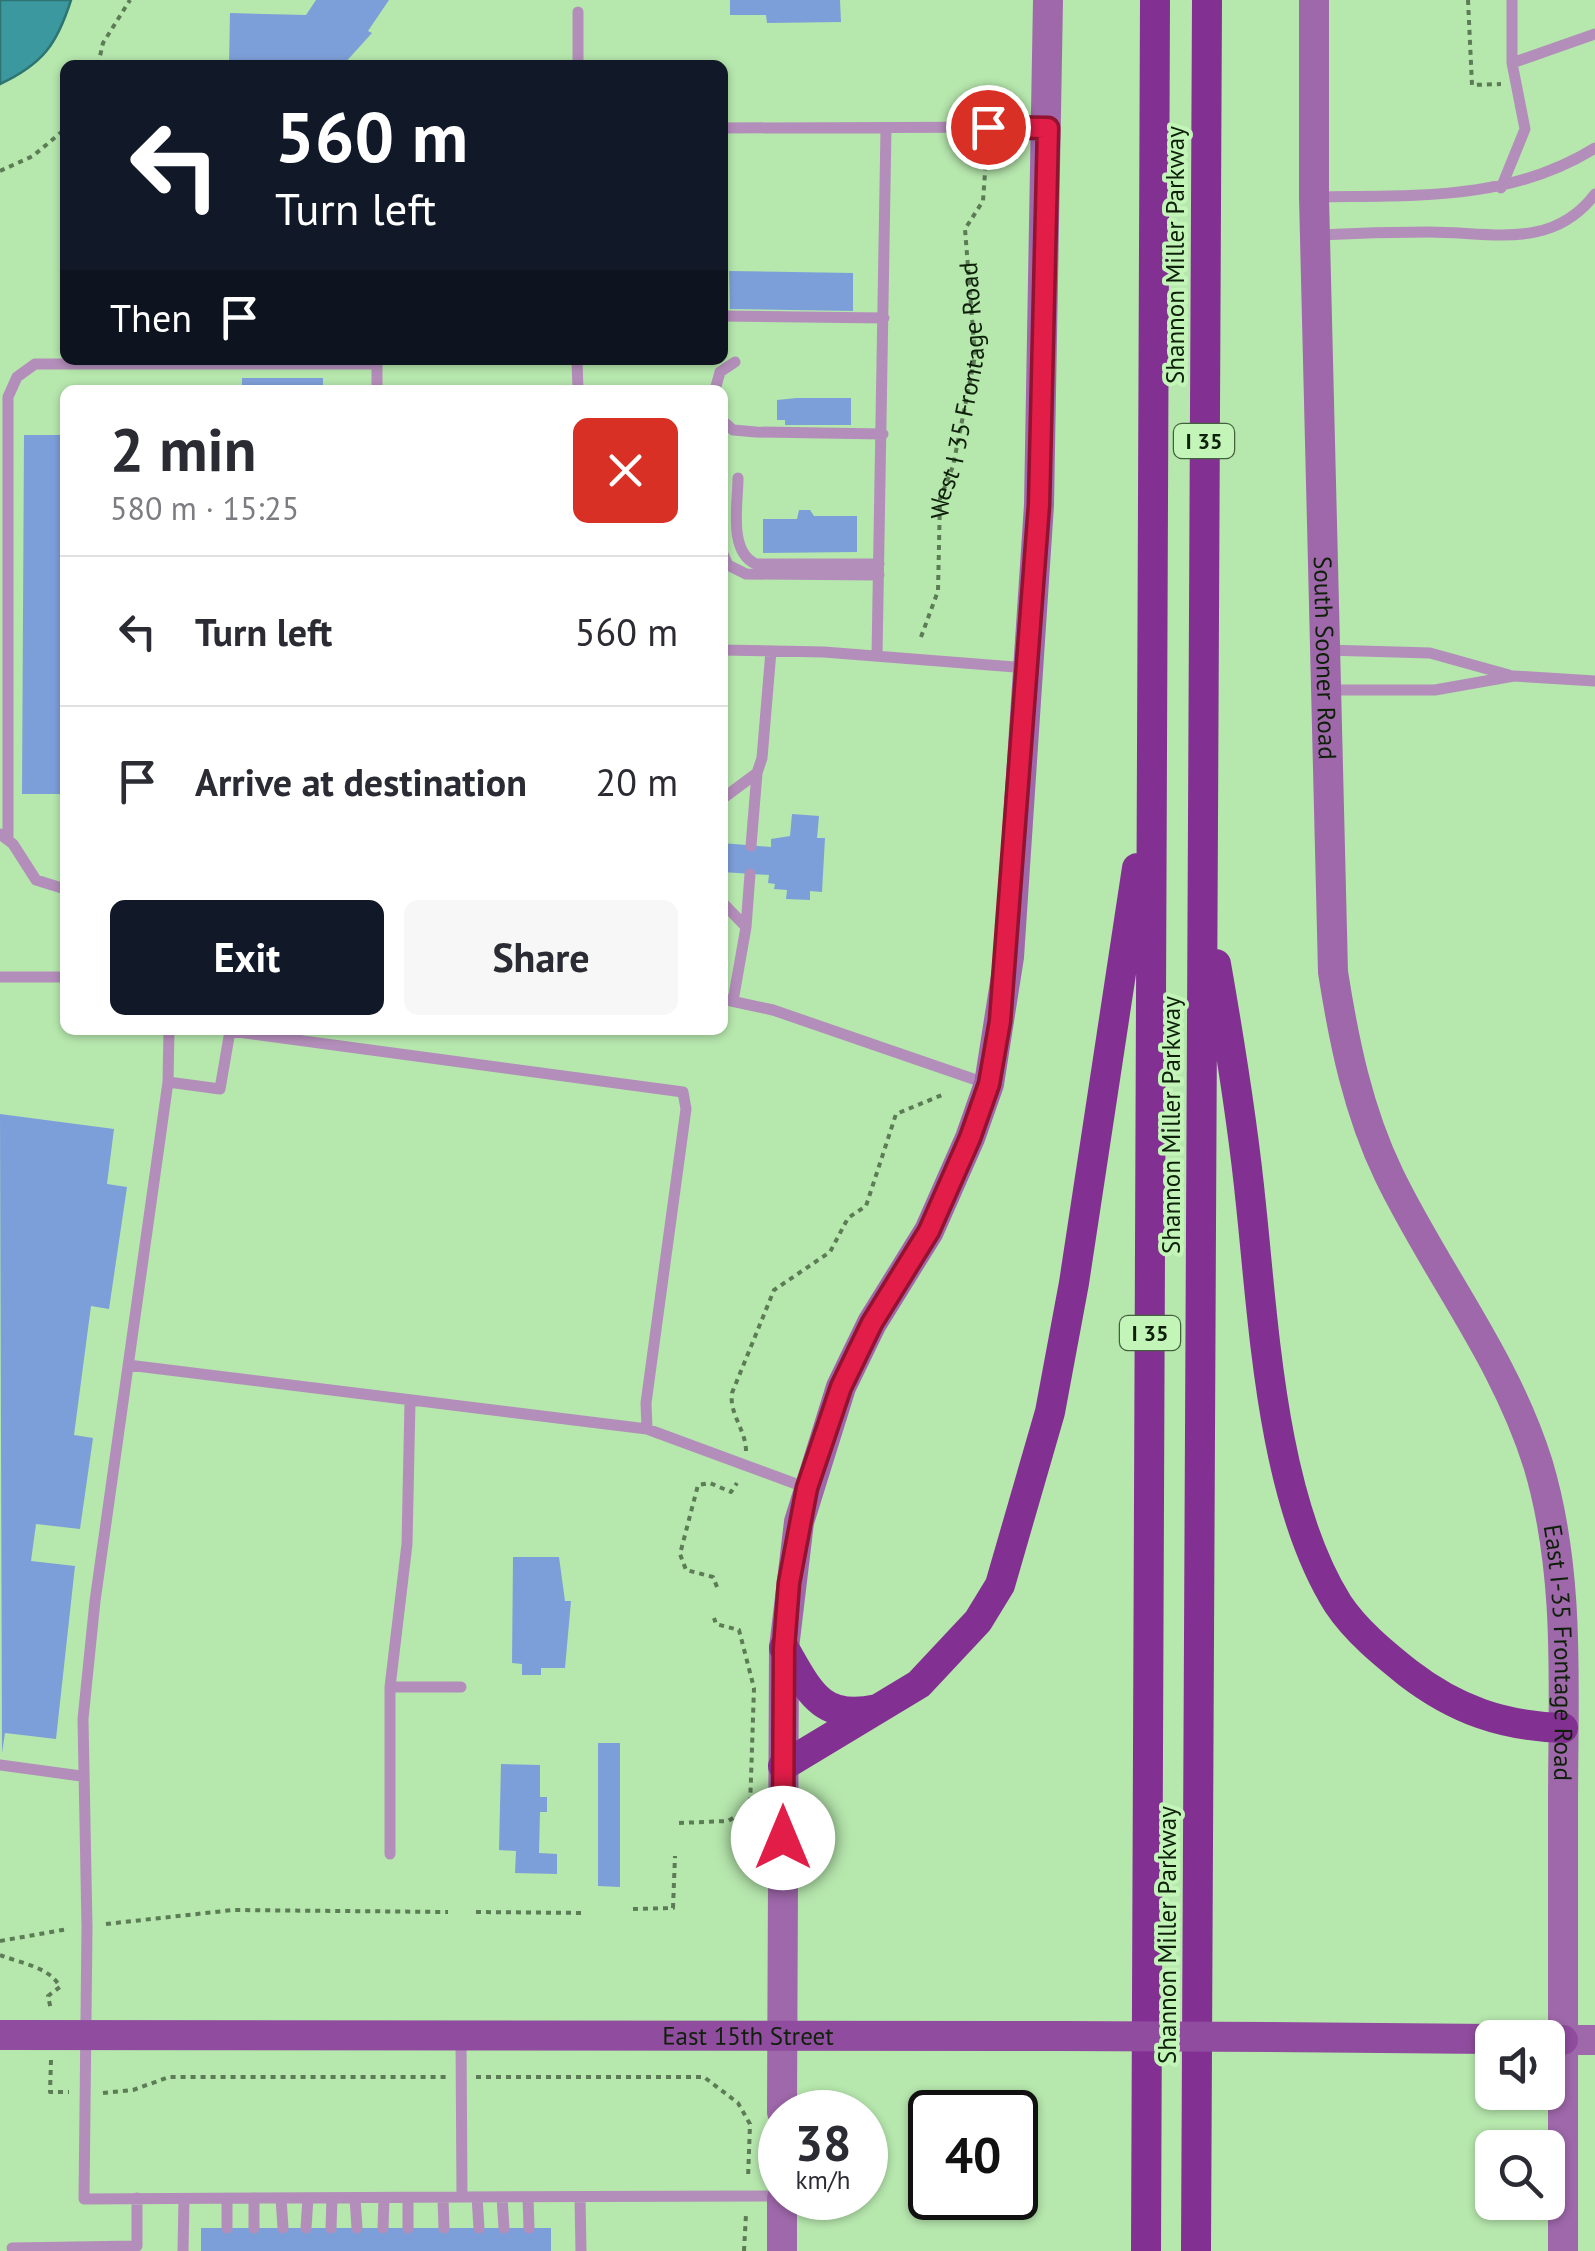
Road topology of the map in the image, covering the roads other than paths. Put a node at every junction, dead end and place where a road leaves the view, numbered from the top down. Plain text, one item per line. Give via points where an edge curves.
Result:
1 (1048, 0) edge
2 (1155, 0) edge
3 (1206, 0) edge
4 (1314, 0) edge
5 (1512, 0) edge
6 (578, 12) dead end
7 (1595, 34) edge
8 (578, 60) edge
9 (1512, 63) junction
10 (728, 128) edge
11 (886, 128) junction
12 (1048, 128) junction
13 (1595, 148) edge
14 (1501, 188) junction
15 (1595, 194) edge
16 (1314, 197) junction
17 (1315, 235) junction
18 (728, 316) edge
19 (884, 318) junction
20 (735, 362) dead end
21 (60, 363) edge
22 (716, 385) edge
23 (728, 425) edge
24 (882, 434) junction
25 (738, 478) dead end
26 (728, 564) edge
27 (879, 570) junction
28 (728, 650) edge
29 (1324, 650) junction
30 (772, 651) junction
31 (877, 656) junction
32 (1027, 668) junction
33 (1514, 676) junction
34 (1595, 681) edge
35 (1324, 690) junction
36 (1152, 771) junction
37 (757, 773) junction
38 (728, 795) edge
39 (4, 837) edge
40 (751, 846) dead end
41 (750, 874) dead end
42 (1202, 883) junction
43 (60, 887) edge
44 (728, 908) edge
45 (746, 927) junction
46 (0, 976) edge
47 (60, 976) edge
48 (728, 1000) edge
49 (169, 1035) edge
50 (229, 1035) edge
51 (260, 1035) edge
52 (168, 1082) junction
53 (989, 1084) junction
54 (1454, 1288) joint
55 (128, 1366) junction
56 (410, 1401) junction
57 (647, 1429) junction
58 (807, 1488) junction
59 (784, 1648) junction
60 (390, 1687) junction
61 (462, 1687) dead end
62 (885, 1707) junction
63 (1562, 1728) junction
64 (0, 1765) edge
65 (783, 1766) junction
66 (81, 1776) junction
67 (390, 1854) dead end
68 (1555, 2020) edge
69 (0, 2034) edge
70 (85, 2035) junction
71 (460, 2036) junction
72 (783, 2038) junction
73 (1475, 2039) edge
74 (1565, 2040) edge
75 (1595, 2040) edge
76 (782, 2090) edge
77 (1557, 2110) edge
78 (580, 2197) junction
79 (758, 2197) edge
80 (137, 2198) junction
81 (227, 2198) junction
82 (254, 2198) junction
83 (281, 2198) junction
84 (308, 2198) junction
85 (332, 2198) junction
86 (355, 2198) junction
87 (384, 2198) junction
88 (408, 2198) junction
89 (442, 2198) junction
90 (462, 2198) junction
91 (477, 2198) junction
92 (502, 2198) junction
93 (528, 2198) junction
94 (184, 2199) junction
95 (781, 2220) edge
96 (226, 2228) dead end
97 (254, 2228) dead end
98 (283, 2228) dead end
99 (306, 2228) dead end
100 (332, 2228) dead end
101 (356, 2228) dead end
102 (383, 2228) dead end
103 (408, 2228) dead end
104 (444, 2228) dead end
105 (479, 2228) dead end
106 (504, 2228) dead end
107 (529, 2228) dead end
108 (12, 2248) dead end
109 (183, 2251) edge
110 (580, 2251) edge
111 (782, 2251) edge
112 (1146, 2251) edge
113 (1196, 2251) edge
114 (1562, 2251) edge

1 - 12 street
2 - 36 highway, Shannon Miller Parkway / I 35
3 - 42 highway, Shannon Miller Parkway / I 35
4 - 16 street, South Sooner Road
5 - 9 lane
6 - 8 lane
7 - 9 lane
9 - 14 lane via 1525,128
10 - 11 lane
11 - 12 lane
11 - 19 lane
12 - 32 street via 1039,505
13 - 14 lane via 1542,177
14 - 16 lane
15 - 17 lane via 1578,215 1510,238
16 - 17 street, South Sooner Road
17 - 29 street, South Sooner Road
18 - 19 lane
19 - 24 lane
20 - 22 lane via 720,372
21 - 39 lane via 35,364 17,377 8,397
23 - 24 lane
24 - 27 lane
25 - 27 lane via 738,546 746,560
26 - 27 lane via 746,574
27 - 31 lane
28 - 30 lane
29 - 33 lane via 1430,653
29 - 35 street, South Sooner Road
30 - 31 lane
30 - 37 lane
31 - 32 lane
32 - 53 street via 1008,957
33 - 34 lane
33 - 35 lane via 1434,690
35 - 54 street, South Sooner Road via 1332,972 1344,1045 1388,1173
36 - 62 highway via 1074,1284 1017,1536 978,1621 919,1684
36 - 112 highway, Shannon Miller Parkway / I 35
37 - 38 lane
37 - 40 lane
39 - 43 lane via 36,880
41 - 45 lane
42 - 63 highway via 1242,1116 1265,1339 1292,1492 1317,1567 1340,1608 1417,1680 1499,1722
42 - 113 highway, Shannon Miller Parkway / I 35
44 - 45 lane
45 - 48 lane
46 - 47 lane
48 - 53 lane
49 - 52 lane
50 - 52 lane via 220,1088
51 - 57 lane via 684,1092
52 - 55 lane
53 - 58 street via 929,1231 841,1387
54 - 63 street, East I-35 Frontage Road via 1491,1348 1538,1468 1562,1604
55 - 56 lane
55 - 66 lane via 88,1658
56 - 57 lane
56 - 60 lane via 407,1544
57 - 58 lane
58 - 59 street
59 - 62 highway via 820,1703 840,1713
59 - 65 street
60 - 61 lane
60 - 67 lane
62 - 65 highway
63 - 68 street, East I-35 Frontage Road
64 - 66 lane
65 - 72 street
66 - 70 lane
69 - 70 main road, East 15th Street
70 - 71 main road, East 15th Street
70 - 80 lane via 84,2199
71 - 72 main road, East 15th Street
71 - 90 lane
72 - 73 main road, East 15th Street, bridge
72 - 76 street
74 - 75 street
77 - 114 street, East I-35 Frontage Road
78 - 79 lane
78 - 93 lane
78 - 110 lane
80 - 94 lane
80 - 108 lane via 137,2246
81 - 82 lane
81 - 94 lane
81 - 96 lane
82 - 83 lane
82 - 97 lane
83 - 84 lane
83 - 98 lane
84 - 85 lane
84 - 99 lane
85 - 86 lane
85 - 100 lane
86 - 87 lane
86 - 101 lane
87 - 88 lane
87 - 102 lane
88 - 89 lane
88 - 103 lane
89 - 90 lane
89 - 104 lane
90 - 91 lane
91 - 92 lane
91 - 105 lane
92 - 93 lane
92 - 106 lane
93 - 107 lane
94 - 109 lane
95 - 111 street

